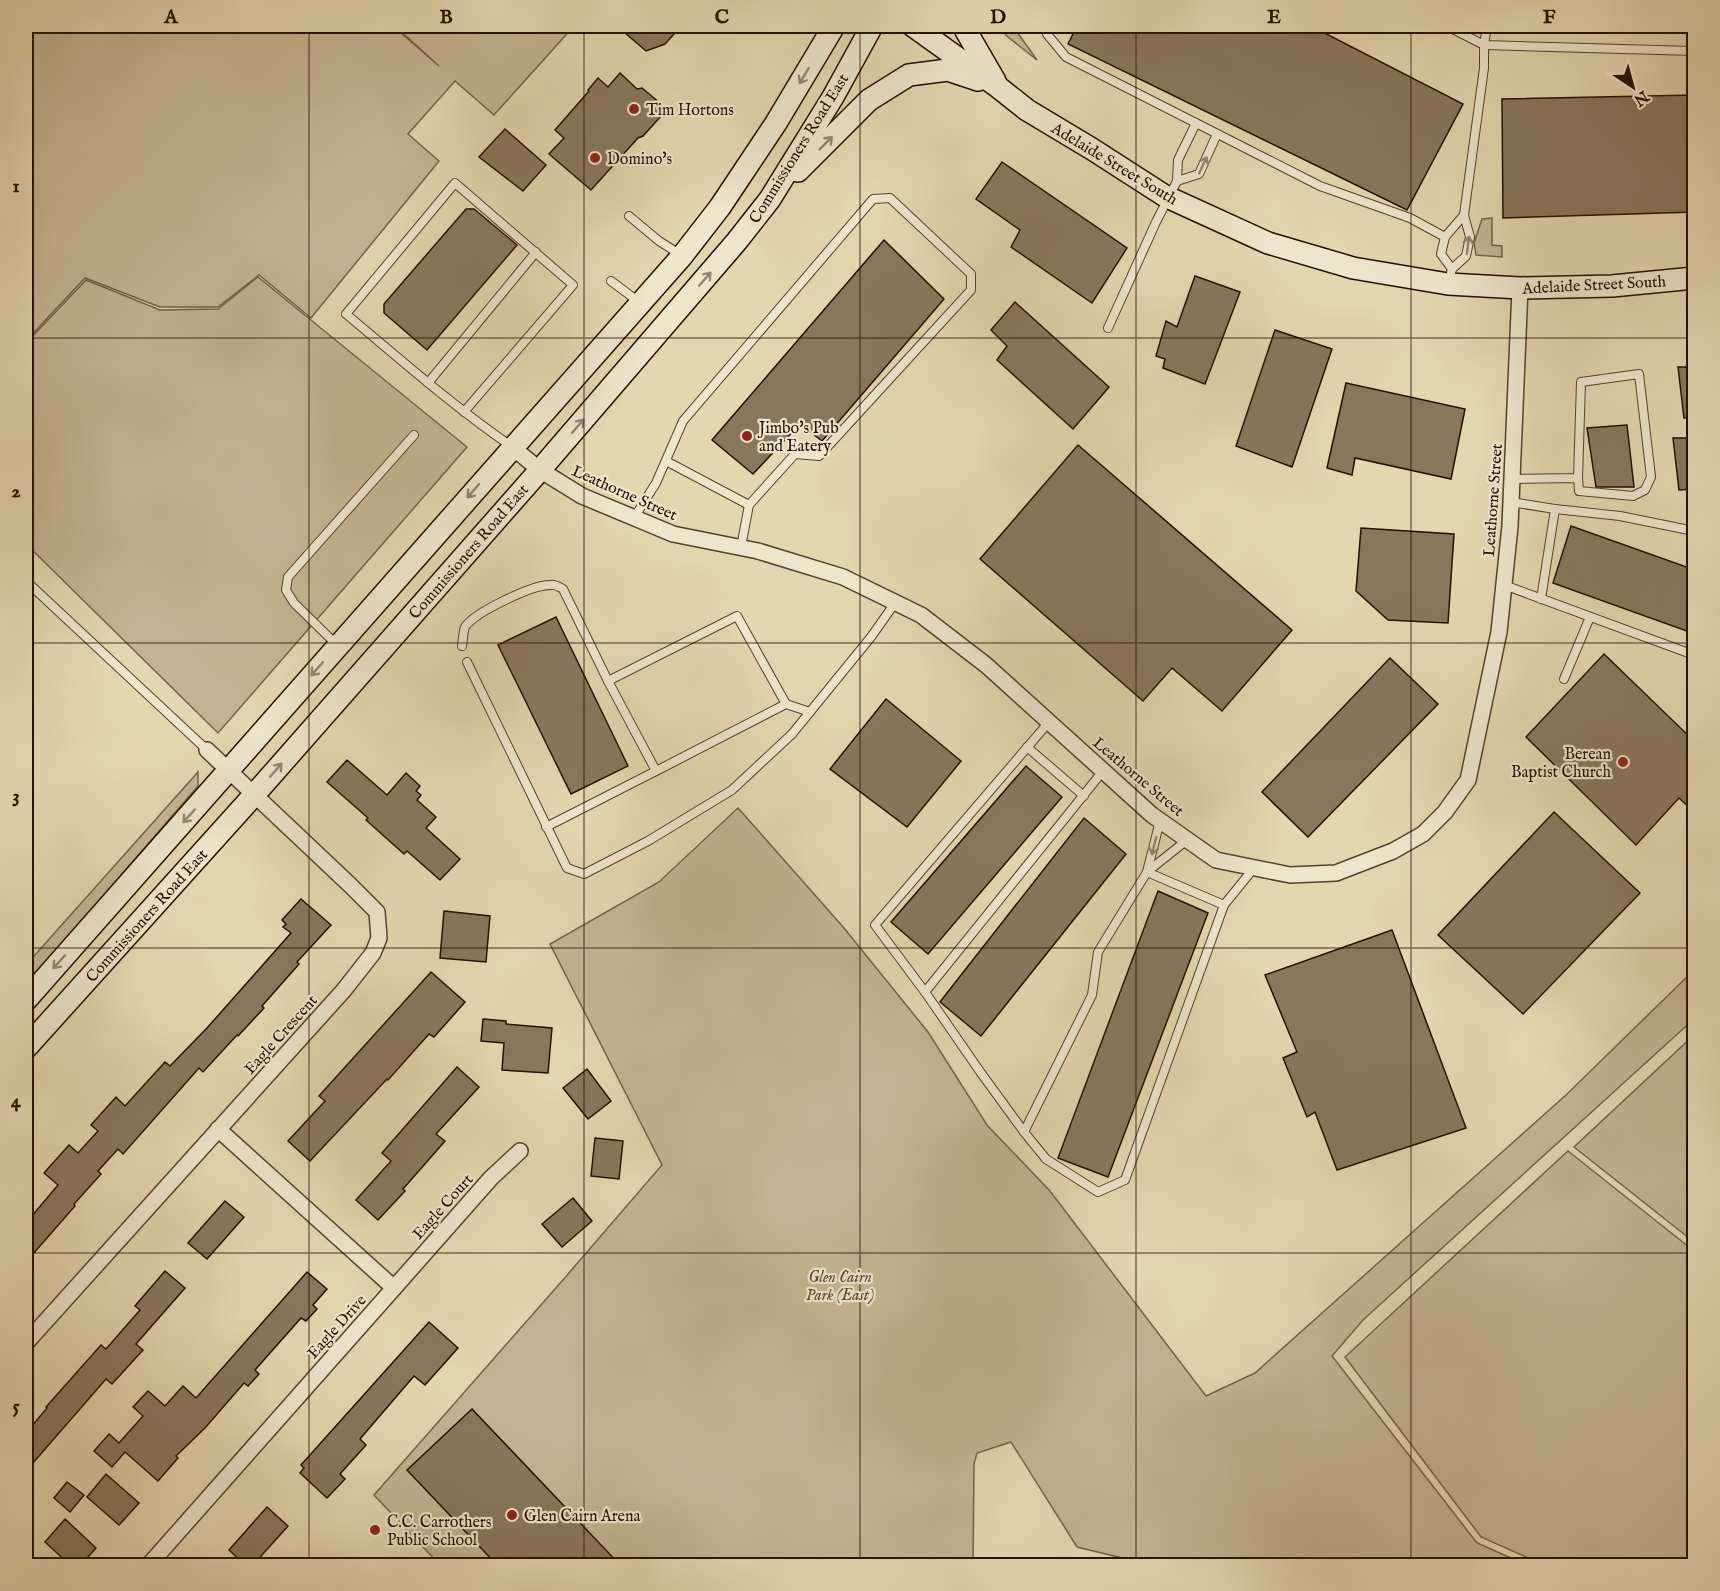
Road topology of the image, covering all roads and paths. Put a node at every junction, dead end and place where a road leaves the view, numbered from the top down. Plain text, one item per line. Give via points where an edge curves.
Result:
1 (834, 26) edge
2 (872, 26) edge
3 (913, 26) edge
4 (965, 26) edge
5 (1046, 26) edge
6 (1447, 26) edge
7 (1487, 26) edge
8 (1484, 45) junction
9 (1695, 51) edge
10 (998, 87) junction
11 (1196, 123) junction
12 (1218, 134) junction
13 (1172, 189) junction
14 (770, 199) junction
15 (1464, 215) junction
16 (629, 216) dead end
17 (1445, 237) junction
18 (536, 252) junction
19 (682, 255) junction
20 (1450, 276) junction
21 (1695, 278) edge
22 (611, 281) dead end
23 (1520, 288) junction
24 (640, 303) junction
25 (1108, 328) dead end
26 (428, 382) junction
27 (464, 412) junction
28 (414, 435) dead end
29 (512, 447) junction
30 (666, 461) junction
31 (540, 470) junction
32 (1578, 478) junction
33 (1512, 479) junction
34 (1511, 502) junction
35 (749, 505) junction
36 (1555, 509) junction
37 (634, 518) junction
38 (1695, 531) edge
39 (741, 548) junction
40 (26, 581) edge
41 (1504, 585) junction
42 (1541, 599) junction
43 (896, 603) junction
44 (1590, 617) junction
45 (337, 645) junction
46 (462, 646) dead end
47 (1695, 655) edge
48 (468, 662) dead end
49 (1564, 678) dead end
50 (608, 681) junction
51 (786, 704) junction
52 (810, 712) junction
53 (1049, 722) junction
54 (1027, 747) junction
55 (207, 750) joint
56 (229, 771) junction
57 (656, 771) junction
58 (1104, 771) junction
59 (254, 795) junction
60 (1084, 796) junction
61 (1160, 821) junction
62 (546, 826) junction
63 (1187, 840) junction
64 (1254, 868) junction
65 (1147, 872) junction
66 (1224, 905) junction
67 (925, 992) junction
68 (26, 999) edge
69 (26, 1048) edge
70 (218, 1130) junction
71 (1024, 1132) junction
72 (520, 1151) dead end
73 (394, 1288) junction
74 (26, 1343) edge
75 (148, 1566) edge

1 -> 19 main road, Commissioners Road East via 720,207
2 - 14 main road, Commissioners Road East
3 - 10 main road, Adelaide Street South
4 - 10 main road
5 - 11 lane via 1047,34 1066,57
6 - 8 lane
7 - 8 lane
8 - 9 lane
8 - 15 lane
10 - 13 main road, Adelaide Street South via 1027,110 1092,149
14 -> 10 main road via 869,100 909,75 948,70
11 - 12 lane
11 - 13 lane via 1178,159
13 -> 12 lane via 1199,174
12 - 17 lane via 1320,186 1410,218
13 - 20 main road, Adelaide Street South via 1268,243 1353,268
13 - 25 lane
31 -> 14 main road, Commissioners Road East
15 - 17 lane
20 -> 15 lane via 1466,256 1470,237
16 - 19 lane
17 - 20 lane via 1441,254
18 - 26 lane
18 - 26 lane via 455,183 346,314
18 - 27 lane via 573,285
19 - 24 main road, Commissioners Road East
20 - 23 main road, Adelaide Street South
21 - 23 main road, Adelaide Street South via 1612,286
22 - 24 lane
23 - 33 street, Leathorne Street
24 - 29 main road, Commissioners Road East
26 - 27 lane
27 - 29 lane
28 - 45 lane via 288,577 286,590 294,603
29 - 31 street, Leathorne Street
29 -> 45 main road, Commissioners Road East
30 - 35 lane
30 - 35 lane via 683,421 873,199 890,198 971,274 971,290 819,456 795,454
30 - 37 lane
31 - 37 street, Leathorne Street via 582,496
59 -> 31 main road, Commissioners Road East
32 - 32 lane via 1579,491 1632,496 1645,490 1651,477 1638,374 1581,382
32 - 33 lane
33 - 34 street, Leathorne Street
34 - 36 lane
34 - 41 street, Leathorne Street
35 - 39 lane
36 - 38 lane via 1620,516
36 - 42 lane
37 - 39 street, Leathorne Street via 673,534
39 - 43 street, Leathorne Street via 843,577
40 - 55 lane
41 - 42 lane
41 - 64 street, Leathorne Street via 1499,632 1468,780 1445,812 1423,834 1393,851 1336,873 1290,875
42 - 44 lane
43 - 52 lane
43 - 53 street, Leathorne Street via 921,615 977,658
44 - 47 lane
44 - 49 lane
45 -> 56 main road, Commissioners Road East
46 - 50 lane via 464,629 476,616 554,584 563,590
48 - 62 lane
50 - 51 lane via 737,616
50 - 57 lane
51 - 52 lane
51 - 57 lane
52 - 62 lane via 732,790 584,874 567,868
53 - 54 lane
53 - 58 street, Leathorne Street
54 - 60 lane
54 - 67 lane via 875,925
55 - 56 street, Eagle Crescent
56 - 59 street, Eagle Crescent
56 -> 68 main road, Commissioners Road East
57 - 62 lane
58 - 60 lane
58 - 61 street, Leathorne Street
59 - 69 main road, Commissioners Road East
59 - 70 street, Eagle Crescent via 377,912 379,938 373,953 344,990
60 - 67 lane
61 - 63 street, Leathorne Street
61 -> 65 lane
63 - 64 street, Leathorne Street via 1216,860
63 - 65 lane
64 - 66 lane
65 - 66 lane
65 - 71 lane via 1098,952 1092,995
66 - 71 lane via 1125,1180 1098,1192 1046,1159
67 - 71 lane
70 - 73 street
70 - 74 street, Eagle Crescent
72 - 73 street, Eagle Court
73 - 75 street, Eagle Drive

